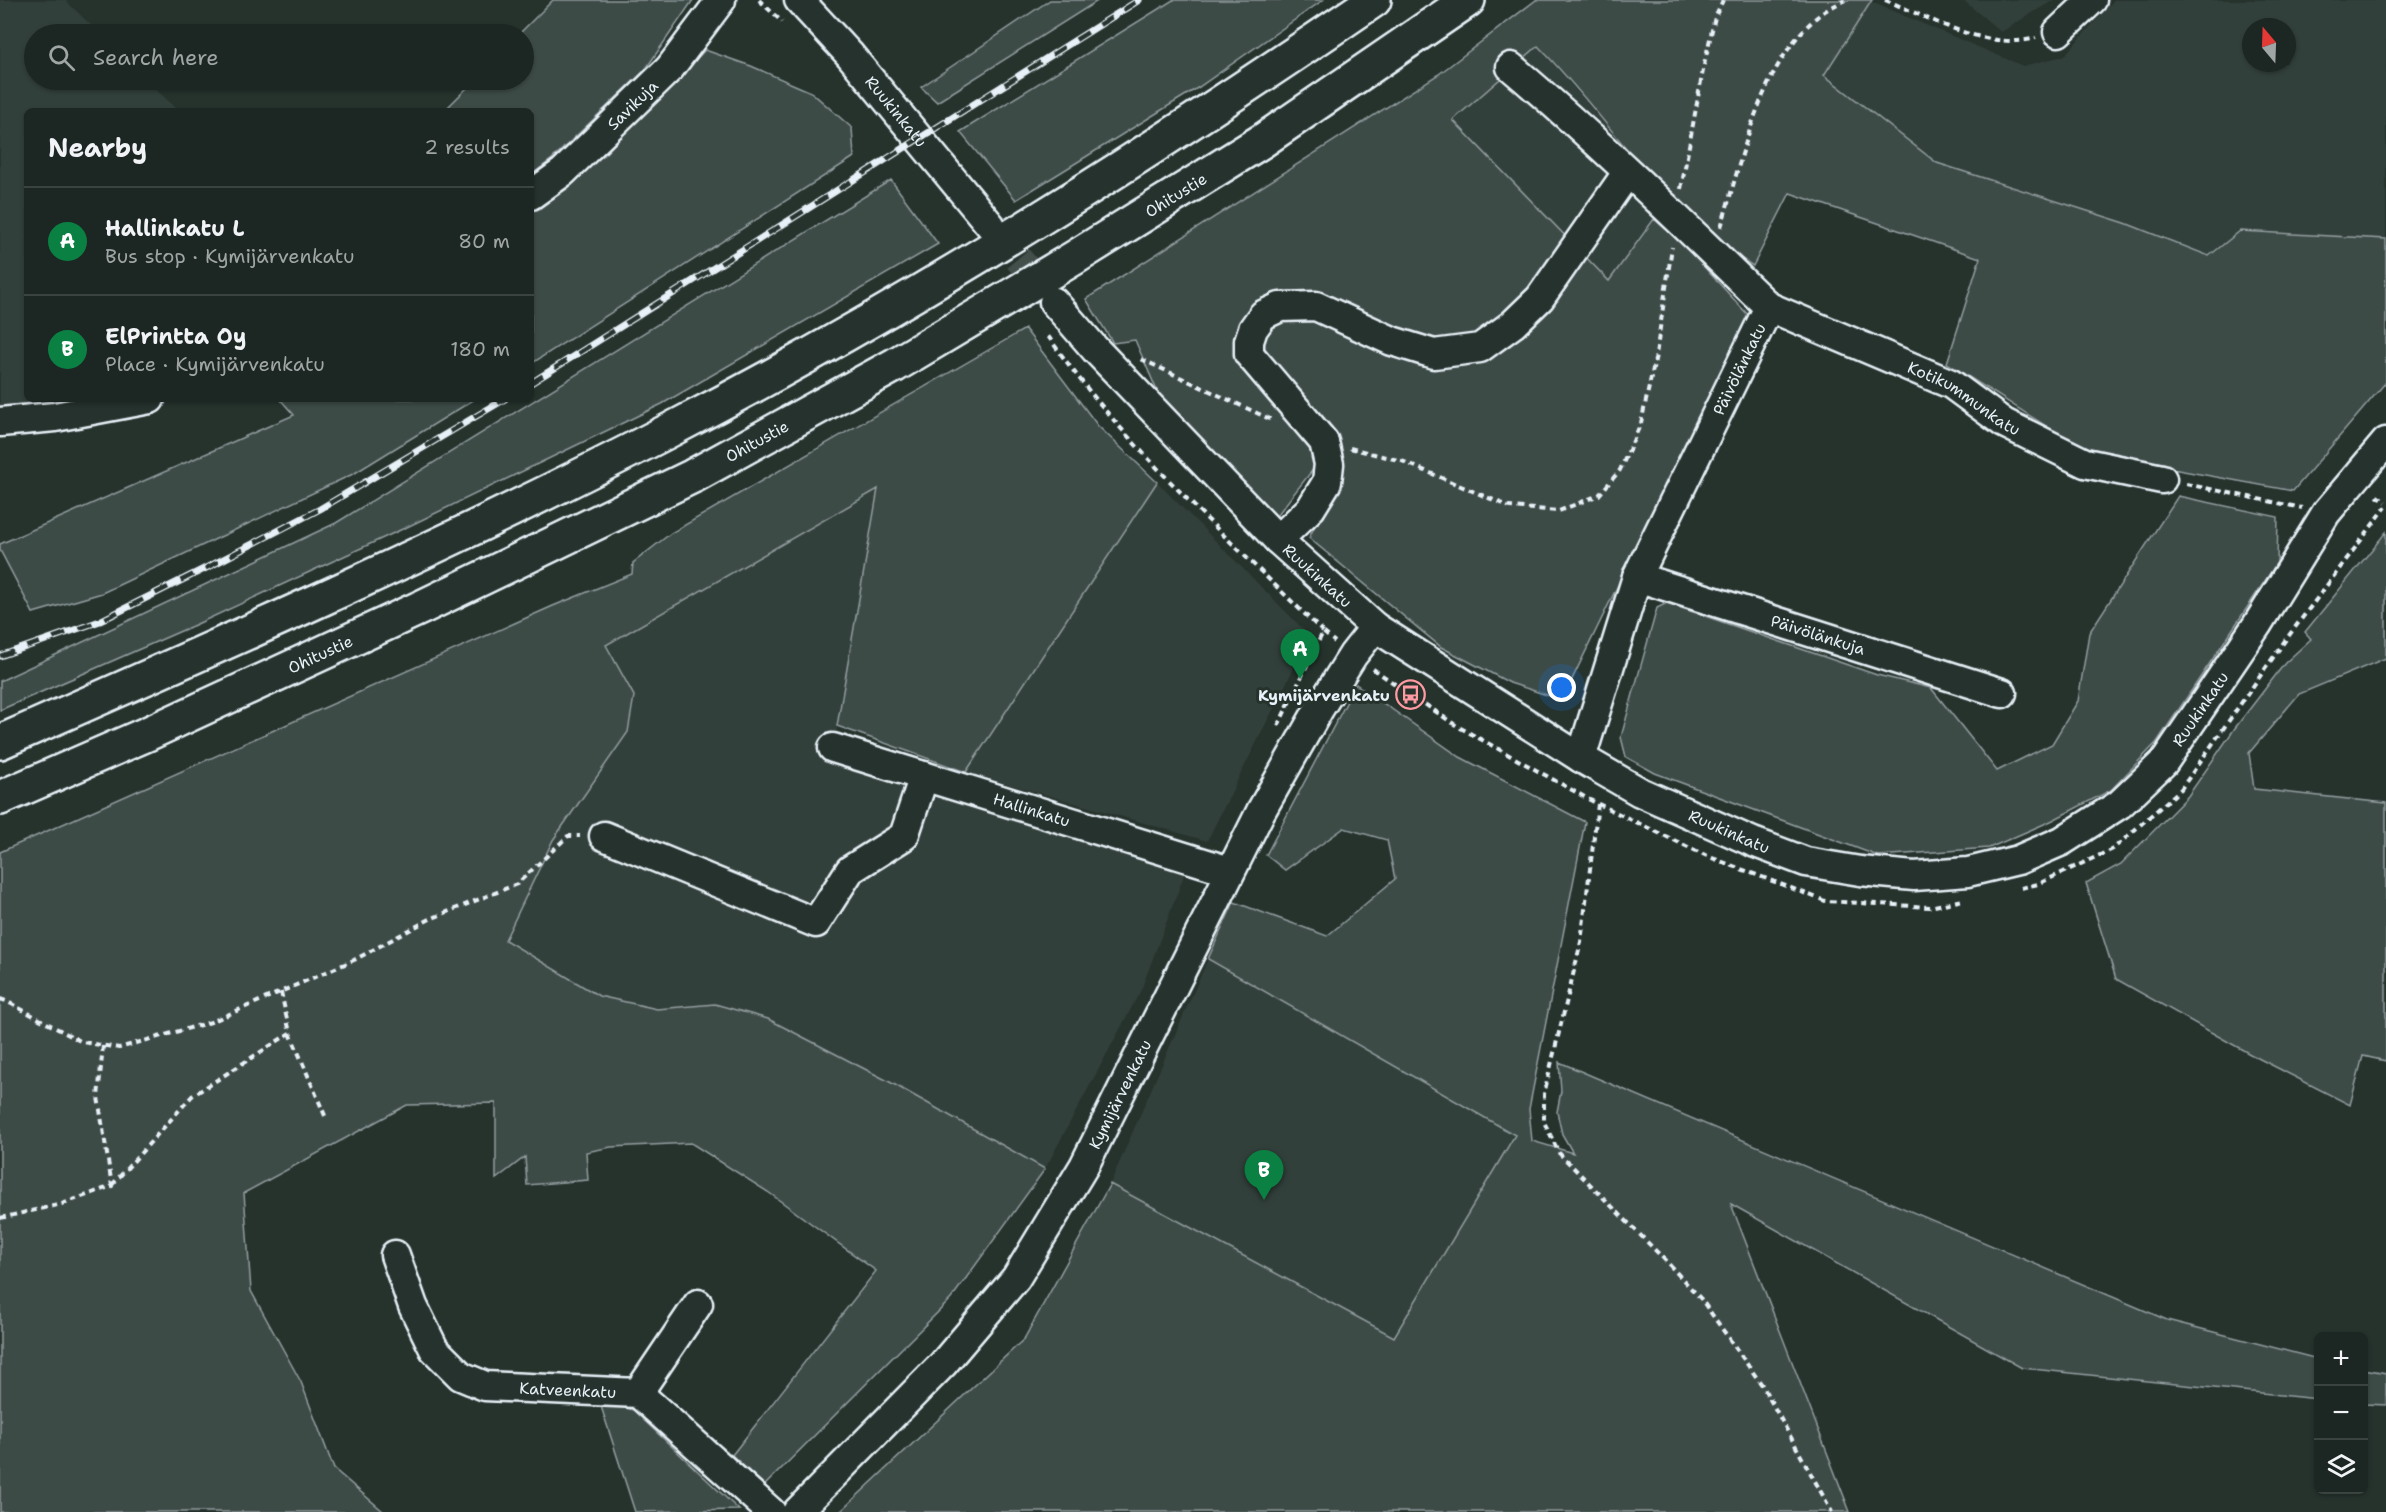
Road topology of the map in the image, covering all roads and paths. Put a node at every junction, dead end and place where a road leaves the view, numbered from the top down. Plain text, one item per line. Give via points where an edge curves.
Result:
1 (721, 0) edge
2 (799, 0) edge
3 (1374, 0) edge
4 (1468, 0) edge
5 (1723, 0) edge
6 (1845, 0) edge
7 (1885, 0) edge
8 (2092, 0) edge
9 (2058, 32) joint
10 (1511, 67) dead end
11 (1627, 173) junction
12 (534, 193) edge
13 (1676, 218) junction
14 (991, 226) tunnel mouth
15 (1713, 253) junction
16 (1054, 302) tunnel mouth
17 (1769, 307) junction
18 (1044, 331) dead end
19 (1140, 358) dead end
20 (134, 402) edge
21 (1274, 421) dead end
22 (0, 422) edge
23 (1324, 442) junction
24 (2386, 442) edge
25 (2162, 479) joint
26 (2378, 496) dead end
27 (2386, 502) edge
28 (2386, 507) edge
29 (2326, 513) junction
30 (1278, 540) junction
31 (1637, 577) junction
32 (1376, 627) junction
33 (1323, 632) junction
34 (1353, 656) junction
35 (2001, 693) dead end
36 (1276, 731) dead end
37 (0, 742) edge
38 (833, 748) dead end
39 (1581, 758) junction
40 (924, 776) junction
41 (0, 798) edge
42 (1599, 804) junction
43 (604, 836) joint
44 (1230, 871) junction
45 (2017, 888) dead end
46 (1974, 898) dead end
47 (281, 992) junction
48 (0, 999) edge
49 (290, 1033) junction
50 (103, 1046) junction
51 (326, 1118) dead end
52 (112, 1186) junction
53 (0, 1218) edge
54 (395, 1255) dead end
55 (698, 1304) dead end
56 (638, 1393) junction
57 (771, 1512) edge
58 (797, 1512) edge
59 (1832, 1512) edge

1 - 12 street, Savikuja via 670,68 563,172
2 - 14 street, Ruukinkatu via 850,55
3 - 37 highway via 1229,99 1042,218 869,321 671,430 399,564
4 - 41 highway, Ohitustie via 1262,141 1074,258 895,365 693,476 412,612
5 - 13 path via 1704,65
6 - 15 path via 1819,16 1796,38 1764,91
7 - 9 path via 1984,39 2027,40
8 - 9 street
10 - 11 street, Päivölänkatu
11 - 13 street, Päivölänkatu
11 - 23 street via 1540,298 1514,324 1480,348 1434,354 1392,341 1316,306 1280,307 1263,315 1249,341 1249,354
13 - 15 street, Päivölänkatu
13 - 23 path via 1656,355 1641,423 1620,470 1599,495 1559,511 1510,507 1402,461
15 - 17 street, Päivölänkatu
16 - 30 street, Ruukinkatu
17 - 25 street, Kotikummunkatu via 1951,384 2004,423 2085,464
17 - 31 street, Päivölänkatu
18 - 33 path via 1126,436
19 - 21 path
20 - 22 street via 55,417
23 - 30 street via 1329,464 1327,482 1311,508
24 - 29 street, Ruukinkatu
25 - 29 path
26 - 27 path
28 - 45 path via 2284,642 2181,789 2113,849 2038,884
29 - 39 street, Ruukinkatu via 2257,625 2164,762 2120,804 2062,841 2018,860 1968,872 1914,876 1806,862 1640,792
30 - 32 street, Ruukinkatu
31 - 35 street, Päivölänkuja
31 - 39 street, Päivölänkatu
32 - 34 street, Kymijärvenkatu
32 - 39 street, Ruukinkatu
33 - 34 path
33 - 36 path
34 - 42 path via 1457,726
34 - 44 street, Kymijärvenkatu via 1319,709
38 - 40 street, Hallinkatu
40 - 43 street via 904,836 850,870 816,923
40 - 44 street, Hallinkatu
42 - 46 path via 1707,856 1825,901 1930,907
42 - 59 path via 1581,942 1544,1094 1544,1122 1558,1153 1701,1299 1762,1385
43 - 47 path via 568,836 517,884 430,919 354,960
44 - 58 street, Kymijärvenkatu via 1084,1166 1016,1278 943,1364
47 - 49 path
47 - 50 path via 211,1022 119,1048
48 - 50 path via 82,1042
49 - 51 path
49 - 52 path via 192,1096
50 - 52 path via 98,1097
52 - 53 path via 62,1204
54 - 56 street, Katveenkatu via 434,1350 461,1376 485,1386
55 - 56 street
56 - 57 street, Katveenkatu

